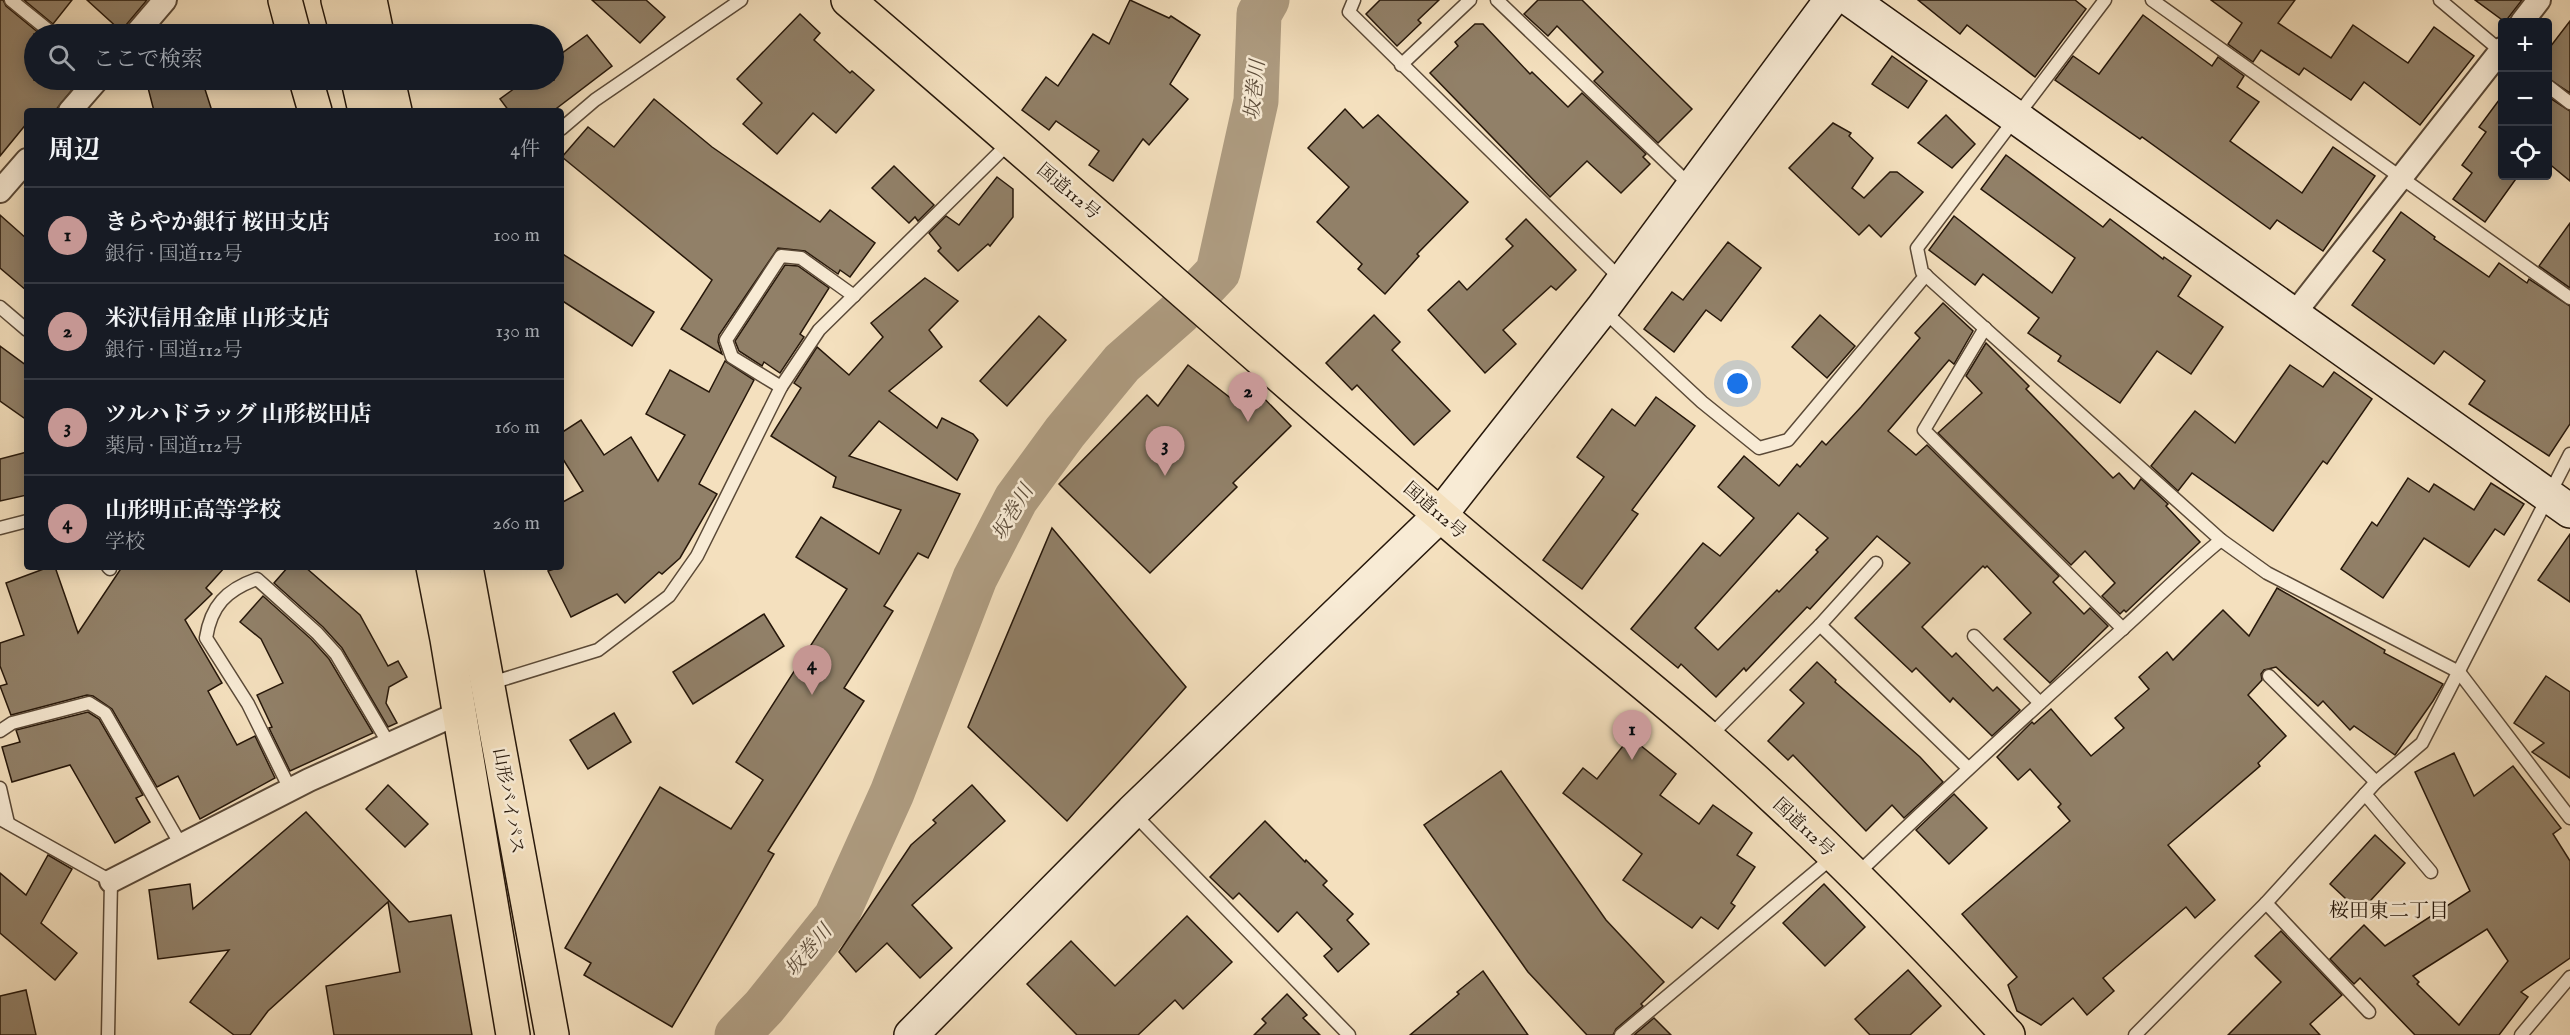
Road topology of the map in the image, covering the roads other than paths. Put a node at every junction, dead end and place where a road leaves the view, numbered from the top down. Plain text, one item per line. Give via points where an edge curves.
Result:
1 (11, 0) edge
2 (165, 0) edge
3 (285, 0) edge
4 (306, 0) edge
5 (338, 0) edge
6 (369, 0) edge
7 (741, 0) edge
8 (848, 0) edge
9 (1354, 0) edge
10 (1470, 0) edge
11 (1497, 0) edge
12 (1831, 0) edge
13 (1851, 0) edge
14 (2104, 0) edge
15 (2152, 0) edge
16 (2439, 0) edge
17 (2539, 0) edge
18 (2525, 18) edge
19 (41, 24) edge
20 (145, 24) edge
21 (291, 24) edge
22 (312, 24) edge
23 (344, 24) edge
24 (375, 24) edge
25 (2498, 48) edge
26 (2498, 56) edge
27 (1401, 65) junction
28 (2552, 89) edge
29 (88, 90) edge
30 (309, 90) edge
31 (330, 90) edge
32 (361, 90) edge
33 (390, 90) edge
34 (2570, 102) edge
35 (73, 108) edge
36 (314, 108) edge
37 (334, 108) edge
38 (365, 108) edge
39 (394, 108) edge
40 (2015, 118) junction
41 (564, 126) edge
42 (1010, 142) junction
43 (24, 164) edge
44 (2401, 179) junction
45 (1691, 187) junction
46 (0, 192) edge
47 (1926, 275) junction
48 (1623, 281) junction
49 (854, 296) junction
50 (2570, 298) edge
51 (0, 308) edge
52 (1602, 309) junction
53 (2294, 314) junction
54 (24, 328) edge
55 (1984, 328) junction
56 (781, 387) junction
57 (2570, 454) edge
58 (2559, 503) edge
59 (1440, 515) junction
60 (24, 522) edge
61 (0, 528) edge
62 (2221, 540) junction
63 (1876, 563) dead end
64 (432, 570) edge
65 (467, 570) edge
66 (476, 570) edge
67 (1820, 625) junction
68 (2123, 629) junction
69 (1974, 636) dead end
70 (2459, 672) junction
71 (2269, 676) dead end
72 (486, 680) junction
73 (2040, 703) junction
74 (459, 713) junction
75 (0, 731) edge
76 (1708, 738) junction
77 (389, 744) junction
78 (1968, 768) junction
79 (2376, 782) junction
80 (0, 788) edge
81 (290, 789) junction
82 (2365, 794) junction
83 (1132, 812) junction
84 (2570, 818) edge
85 (4, 821) edge
86 (181, 845) junction
87 (1845, 865) junction
88 (2431, 872) dead end
89 (111, 881) junction
90 (2266, 903) junction
91 (2570, 977) edge
92 (2369, 1012) dead end
93 (108, 1035) edge
94 (513, 1035) edge
95 (552, 1035) edge
96 (911, 1035) edge
97 (1349, 1035) edge
98 (1621, 1035) edge
99 (2008, 1035) edge
100 (2135, 1035) edge
101 (2521, 1035) edge

1 - 19 lane
2 - 20 street
3 - 21 highway
4 - 22 highway
5 - 23 highway
6 - 24 highway
7 - 41 lane via 595,100
8 - 42 highway, 国道112号
9 - 27 lane via 1348,12
10 - 27 lane
11 - 45 lane
12 - 45 street
13 - 40 street
14 - 40 lane
15 - 44 lane
16 - 25 lane
17 - 18 street
26 - 44 street
27 - 48 lane
28 - 34 lane
29 - 35 street
30 - 36 highway
31 - 37 highway
32 - 38 highway
33 - 39 highway
40 - 47 lane via 1917,248
40 - 53 street
42 - 49 lane
42 - 59 highway, 国道112号
43 - 46 street
44 - 50 lane
44 - 53 street
45 - 48 street
47 - 52 lane via 1788,440 1759,448 1702,402
47 - 55 lane
48 - 52 street
49 - 56 lane via 819,330
49 - 56 lane via 801,258 781,256 726,340 732,357
51 - 54 lane
52 - 59 street
53 - 58 street
55 - 62 lane
55 - 68 lane via 1924,430
56 - 72 lane via 697,556 669,596 598,650
57 - 58 lane
58 - 70 lane
59 - 76 highway, 国道112号
59 - 83 street
60 - 61 lane
62 - 68 lane
62 - 70 lane via 2267,573
63 - 67 lane
64 - 74 highway, 山形バイパス
65 - 72 highway, 山形バイパス
66 - 72 highway
67 - 76 lane
67 - 78 lane
68 - 73 lane
69 - 73 lane
70 - 79 lane via 2422,743
70 - 84 lane
71 - 79 lane
72 - 95 highway, 山形バイパス
73 - 78 lane
74 - 77 street
74 - 94 highway, 山形バイパス
75 - 86 lane via 12,723 89,703 105,713
76 - 87 highway, 国道112号
77 - 81 street
77 - 81 lane via 336,654 317,633 257,579 236,586 210,616 206,638 248,704
78 - 87 lane
79 - 82 lane
80 - 85 lane
81 - 86 street
82 - 88 lane
82 - 90 lane
83 - 96 street
83 - 97 lane
85 - 89 lane
86 - 89 street
87 - 98 lane
87 - 99 highway, 国道112号
89 - 93 lane
90 - 92 lane
90 - 100 lane
91 - 101 lane

